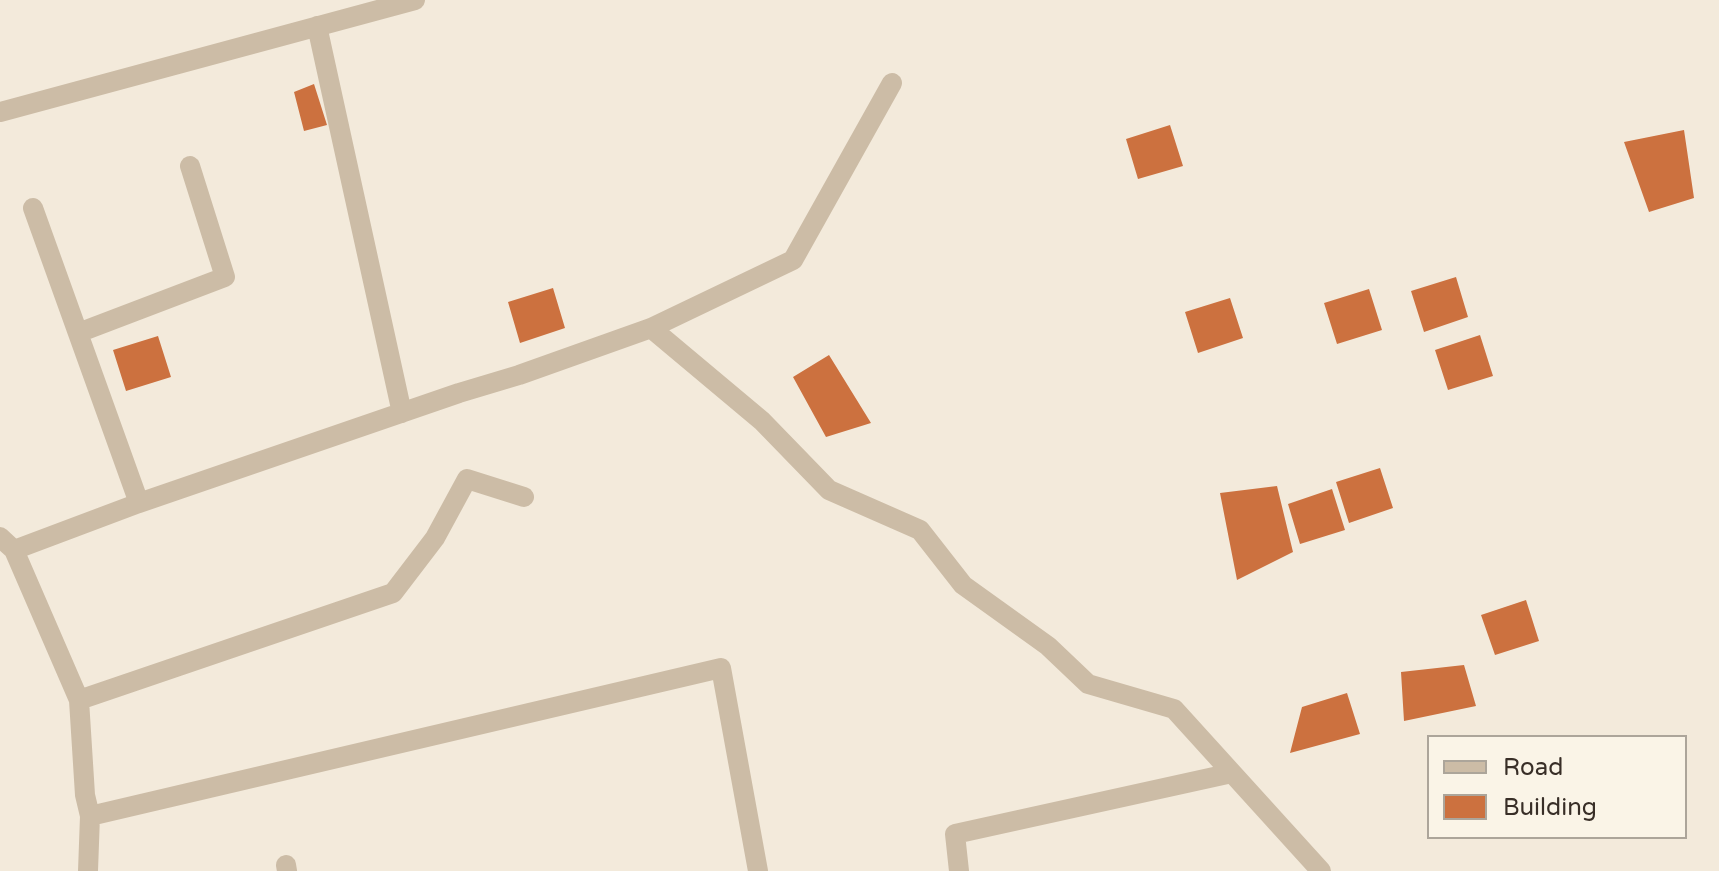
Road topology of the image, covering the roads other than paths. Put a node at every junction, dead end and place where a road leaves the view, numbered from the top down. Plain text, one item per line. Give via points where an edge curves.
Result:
1 (415, 0) edge
2 (317, 26) junction
3 (892, 83) dead end
4 (0, 112) edge
5 (190, 166) dead end
6 (33, 208) dead end
7 (651, 328) junction
8 (78, 333) junction
9 (402, 413) junction
10 (524, 497) dead end
11 (139, 503) junction
12 (7, 543) edge
13 (79, 700) junction
14 (1232, 773) junction
15 (90, 816) junction
16 (88, 871) edge
17 (760, 871) edge
18 (959, 871) edge
19 (1321, 871) edge

1 - 2 street
2 - 4 street
2 - 9 street
3 - 7 street via 793,260
5 - 8 street via 225,277
6 - 8 street
7 - 9 street
7 - 14 street via 762,421 829,490 920,530 963,585 1048,646 1088,684 1174,709
8 - 11 street
9 - 11 street
10 - 13 street via 467,479 435,538 393,593
11 - 12 street
12 - 13 street
13 - 15 street
14 - 18 street via 955,834
14 - 19 street
15 - 16 street
15 - 17 street via 721,668

